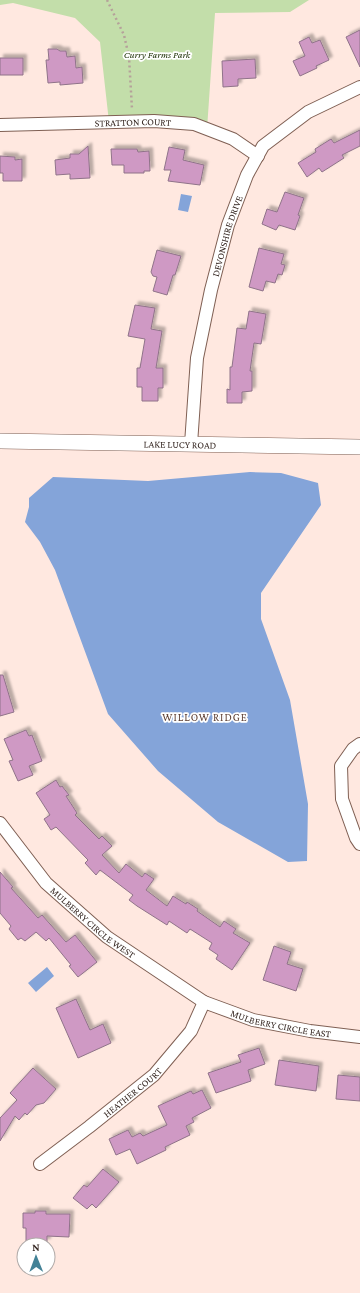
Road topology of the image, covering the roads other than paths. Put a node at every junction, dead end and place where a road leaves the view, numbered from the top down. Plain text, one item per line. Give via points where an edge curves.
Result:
1 (360, 87) edge
2 (0, 125) edge
3 (258, 156) junction
4 (0, 441) edge
5 (191, 444) junction
6 (360, 447) edge
7 (360, 744) edge
8 (0, 823) edge
9 (360, 844) edge
10 (204, 1002) junction
11 (360, 1037) edge
12 (40, 1164) dead end

1 - 3 street, DEVONSHIRE DRIVE via 308,112 263,146
2 - 3 street, STRATTON COURT via 154,120 194,124 233,139
3 - 5 street, DEVONSHIRE DRIVE via 247,175 228,225 210,290 197,358
4 - 5 street, LAKE LUCY ROAD
5 - 6 street, LAKE LUCY ROAD
7 - 9 street via 353,749 341,766 342,799
8 - 10 street, MULBERRY CIRCLE WEST via 46,883 107,937
10 - 11 street, MULBERRY CIRCLE EAST via 253,1020
10 - 12 street, HEATHER COURT via 191,1031 154,1075

